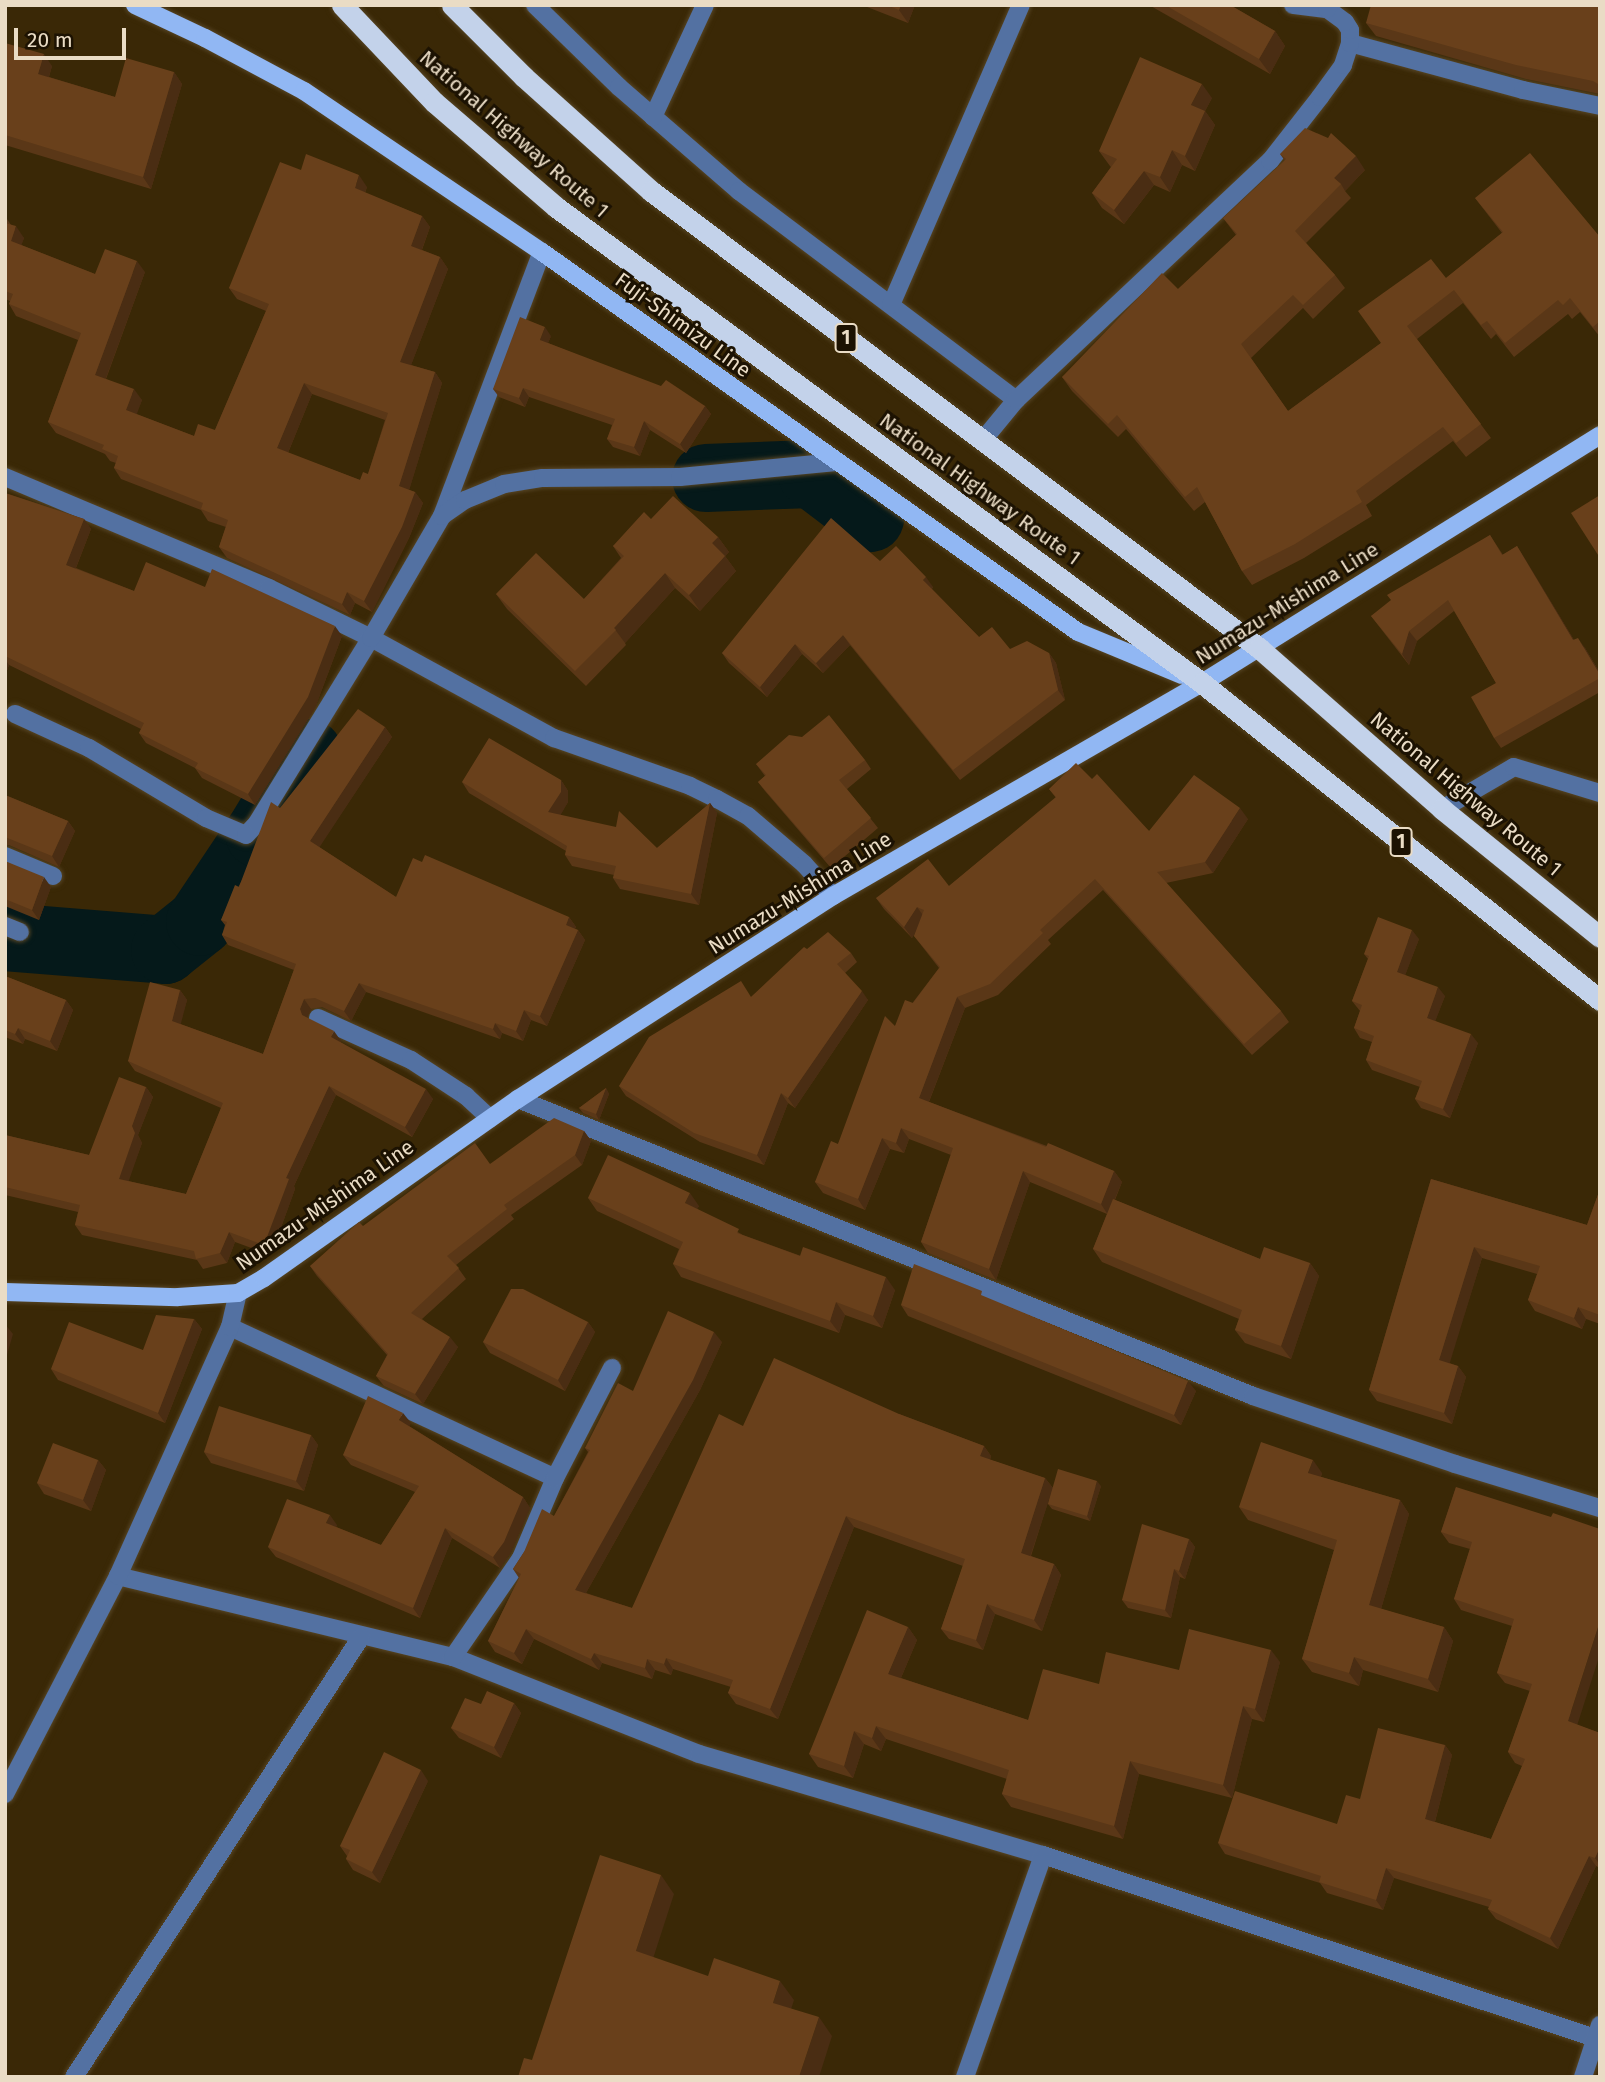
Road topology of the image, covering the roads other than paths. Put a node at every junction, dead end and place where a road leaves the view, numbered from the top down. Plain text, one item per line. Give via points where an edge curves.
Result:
1 (135, 5) edge
2 (342, 5) edge
3 (452, 5) edge
4 (535, 5) edge
5 (705, 5) edge
6 (1021, 5) edge
7 (1293, 5) edge
8 (1328, 7) edge
9 (1350, 43) junction
10 (1600, 106) edge
11 (653, 117) junction
12 (541, 251) junction
13 (891, 305) junction
14 (1016, 400) junction
15 (1600, 435) edge
16 (983, 440) junction
17 (836, 462) junction
18 (5, 477) edge
19 (442, 516) junction
20 (371, 638) junction
21 (1259, 648) junction
22 (1202, 683) junction
23 (15, 715) dead end
24 (1600, 793) edge
25 (1442, 809) junction
26 (5, 856) edge
27 (53, 876) edge
28 (834, 896) junction
29 (1600, 937) edge
30 (1600, 1000) edge
31 (318, 1018) edge
32 (518, 1099) junction
33 (491, 1118) junction
34 (5, 1292) edge
35 (237, 1293) junction
36 (230, 1327) junction
37 (612, 1368) dead end
38 (555, 1478) junction
39 (1600, 1508) edge
40 (118, 1576) junction
41 (361, 1637) junction
42 (453, 1657) junction
43 (5, 1794) edge
44 (1042, 1855) junction
45 (1597, 2031) edge
46 (74, 2077) edge
47 (965, 2077) edge
48 (1583, 2077) edge

1 - 12 main road, Fuji-Shimizu Line via 304,91
2 - 22 highway, National Highway Route 1 / 1 via 435,102 556,207
3 - 16 highway, National Highway Route 1 / 1 via 524,77 652,191
4 - 11 street
5 - 11 street
6 - 13 street
7 - 8 street
8 - 9 street via 1350,30
9 - 10 street
9 - 14 street via 1343,65 1270,161
11 - 13 street via 739,191
12 - 17 main road, Fuji-Shimizu Line
12 - 19 street
13 - 14 street
14 - 16 street
15 - 21 main road, Numazu-Mishima Line
16 - 21 highway, National Highway Route 1 / 1
17 - 19 street via 680,477 543,478 483,491
17 - 22 main road, Fuji-Shimizu Line via 1078,632
18 - 20 street via 269,588
19 - 20 street
20 - 23 street via 246,835 195,812 89,748
20 - 28 street via 542,732 690,786 748,816
21 - 22 main road, Numazu-Mishima Line
21 - 25 highway, National Highway Route 1 / 1
22 - 28 main road, Numazu-Mishima Line
22 - 30 highway, National Highway Route 1 / 1
24 - 25 street via 1514,767
25 - 29 highway, National Highway Route 1 / 1
26 - 27 street
28 - 32 main road, Numazu-Mishima Line
31 - 33 street via 411,1060
32 - 33 main road, Numazu-Mishima Line
32 - 39 street via 1253,1396
33 - 35 main road, Numazu-Mishima Line
34 - 35 main road, Numazu-Mishima Line via 178,1297
35 - 36 street
36 - 38 street
36 - 40 street
37 - 38 street
38 - 42 street via 521,1558
40 - 41 street
40 - 43 street
41 - 42 street
41 - 46 street
42 - 44 street via 699,1754
44 - 45 street
44 - 47 street
45 - 48 street

